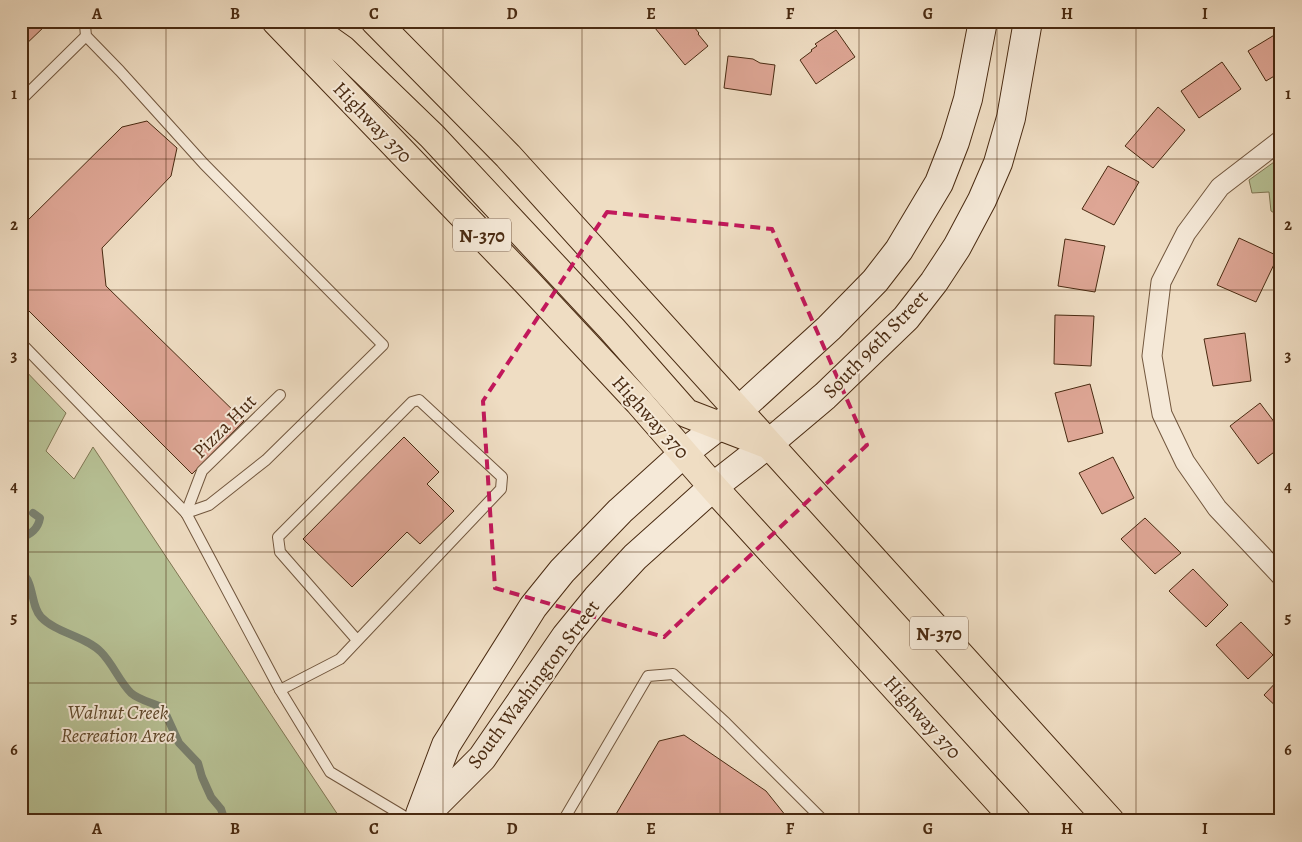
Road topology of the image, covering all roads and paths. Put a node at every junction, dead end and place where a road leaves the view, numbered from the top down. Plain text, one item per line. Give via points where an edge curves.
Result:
1 (276, 21) edge
2 (302, 21) edge
3 (375, 21) edge
4 (983, 21) edge
5 (1028, 21) edge
6 (85, 25) dead end
7 (86, 36) junction
8 (21, 100) edge
9 (1281, 140) edge
10 (21, 343) edge
11 (280, 395) dead end
12 (729, 418) junction
13 (768, 444) junction
14 (684, 453) junction
15 (713, 487) junction
16 (186, 513) junction
17 (1281, 576) edge
18 (357, 640) junction
19 (280, 690) junction
20 (412, 821) edge
21 (419, 821) edge
22 (563, 821) edge
23 (824, 821) edge
24 (1017, 821) edge
25 (1110, 821) edge

1 - 14 highway, Highway 370 / N-370 via 533,289
2 - 12 highway via 343,50 432,136 686,413
3 - 12 highway via 508,156
4 - 12 main road via 968,99 955,142 938,183 899,250 875,281 829,328
5 - 13 main road, South 96th Street via 1011,118 998,163 957,247 906,318 825,396
6 - 7 lane
7 - 8 lane
7 - 16 lane via 204,164 384,345 266,460 209,505
9 - 17 street via 1220,187 1186,233 1161,282 1152,356 1162,414 1185,462 1217,508
10 - 16 lane
11 - 16 lane, Pizza Hut via 202,471
12 - 13 highway
12 - 14 main road
13 - 15 main road, South 96th Street
13 - 25 highway, N-370
14 - 15 highway, Highway 370 / N-370
14 - 21 main road, South Washington Street via 620,511 562,571 534,607 446,745
15 - 21 main road, South Washington Street via 635,557 597,598 566,636 482,758
15 - 24 highway, Highway 370 / N-370
16 - 19 lane
18 - 18 lane via 500,489 502,477 419,400 412,402 278,536 280,552
18 - 19 lane via 340,659
19 - 20 lane via 330,772
22 - 23 lane via 648,676 673,674

